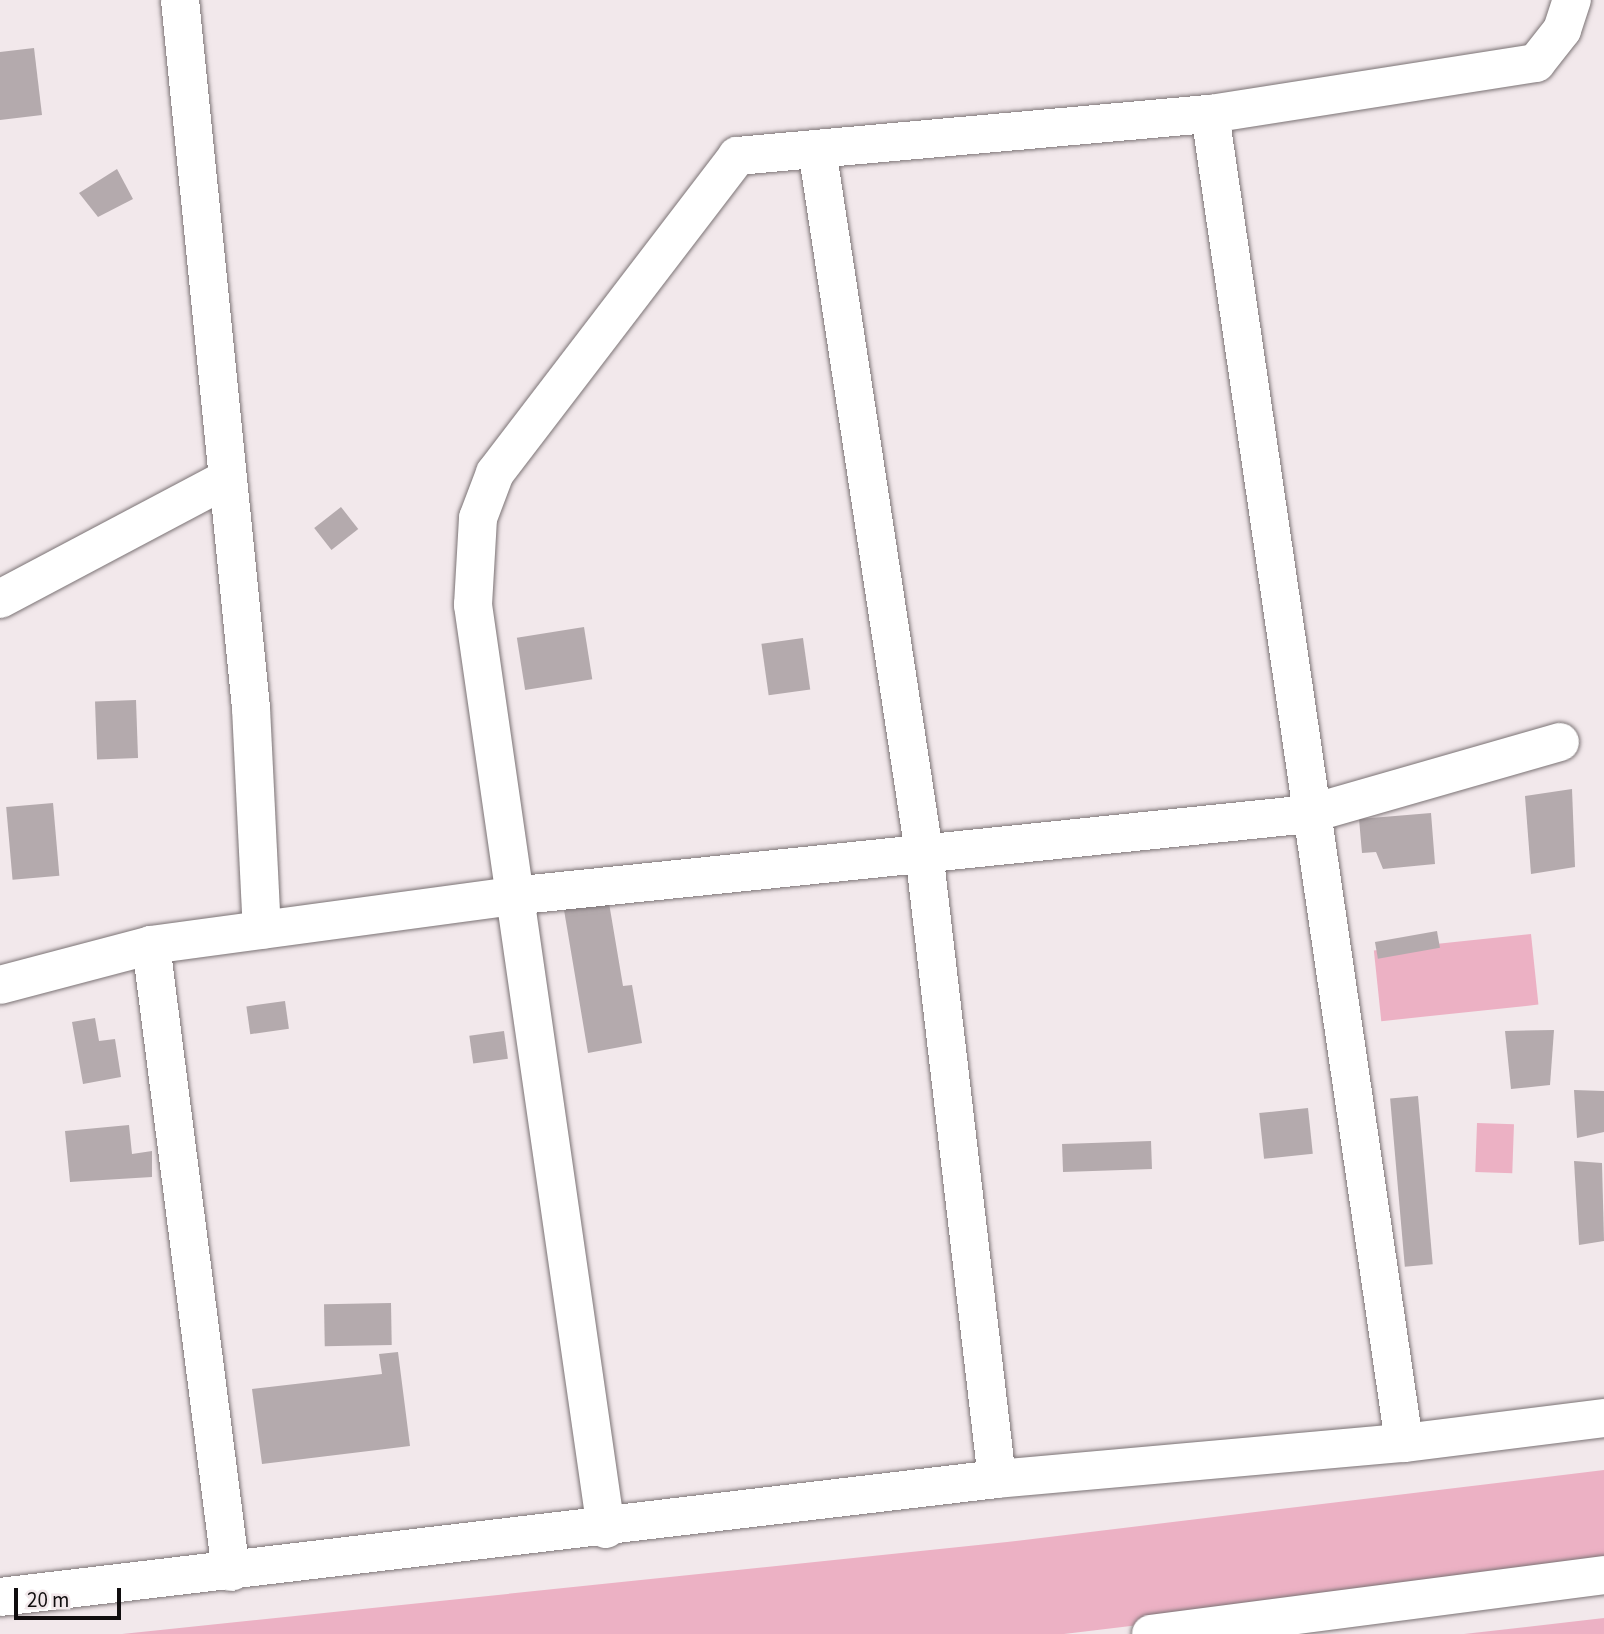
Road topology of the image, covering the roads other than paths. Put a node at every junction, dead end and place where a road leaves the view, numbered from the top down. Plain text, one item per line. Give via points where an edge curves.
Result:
1 (180, 0) edge
2 (1572, 0) edge
3 (1210, 114) junction
4 (817, 149) junction
5 (225, 480) junction
6 (0, 599) edge
7 (1560, 742) dead end
8 (1309, 814) junction
9 (924, 852) junction
10 (512, 896) junction
11 (262, 930) junction
12 (151, 945) junction
13 (0, 985) edge
14 (1604, 1418) edge
15 (1404, 1443) junction
16 (997, 1479) junction
17 (606, 1529) junction
18 (231, 1572) junction
19 (1604, 1575) edge
20 (0, 1597) edge
21 (1151, 1634) edge

1 - 5 street
2 - 3 street via 1562,30 1536,63
3 - 4 street
3 - 8 street
4 - 9 street
4 - 10 street via 737,156 495,473 478,518 473,606
5 - 6 street
5 - 11 street via 251,708
7 - 8 street
8 - 9 street
8 - 15 street
9 - 10 street
9 - 16 street
10 - 11 street
10 - 17 street
11 - 12 street
12 - 13 street
12 - 18 street
14 - 15 street
15 - 16 street
16 - 17 street
17 - 18 street
18 - 20 street
19 - 21 street

